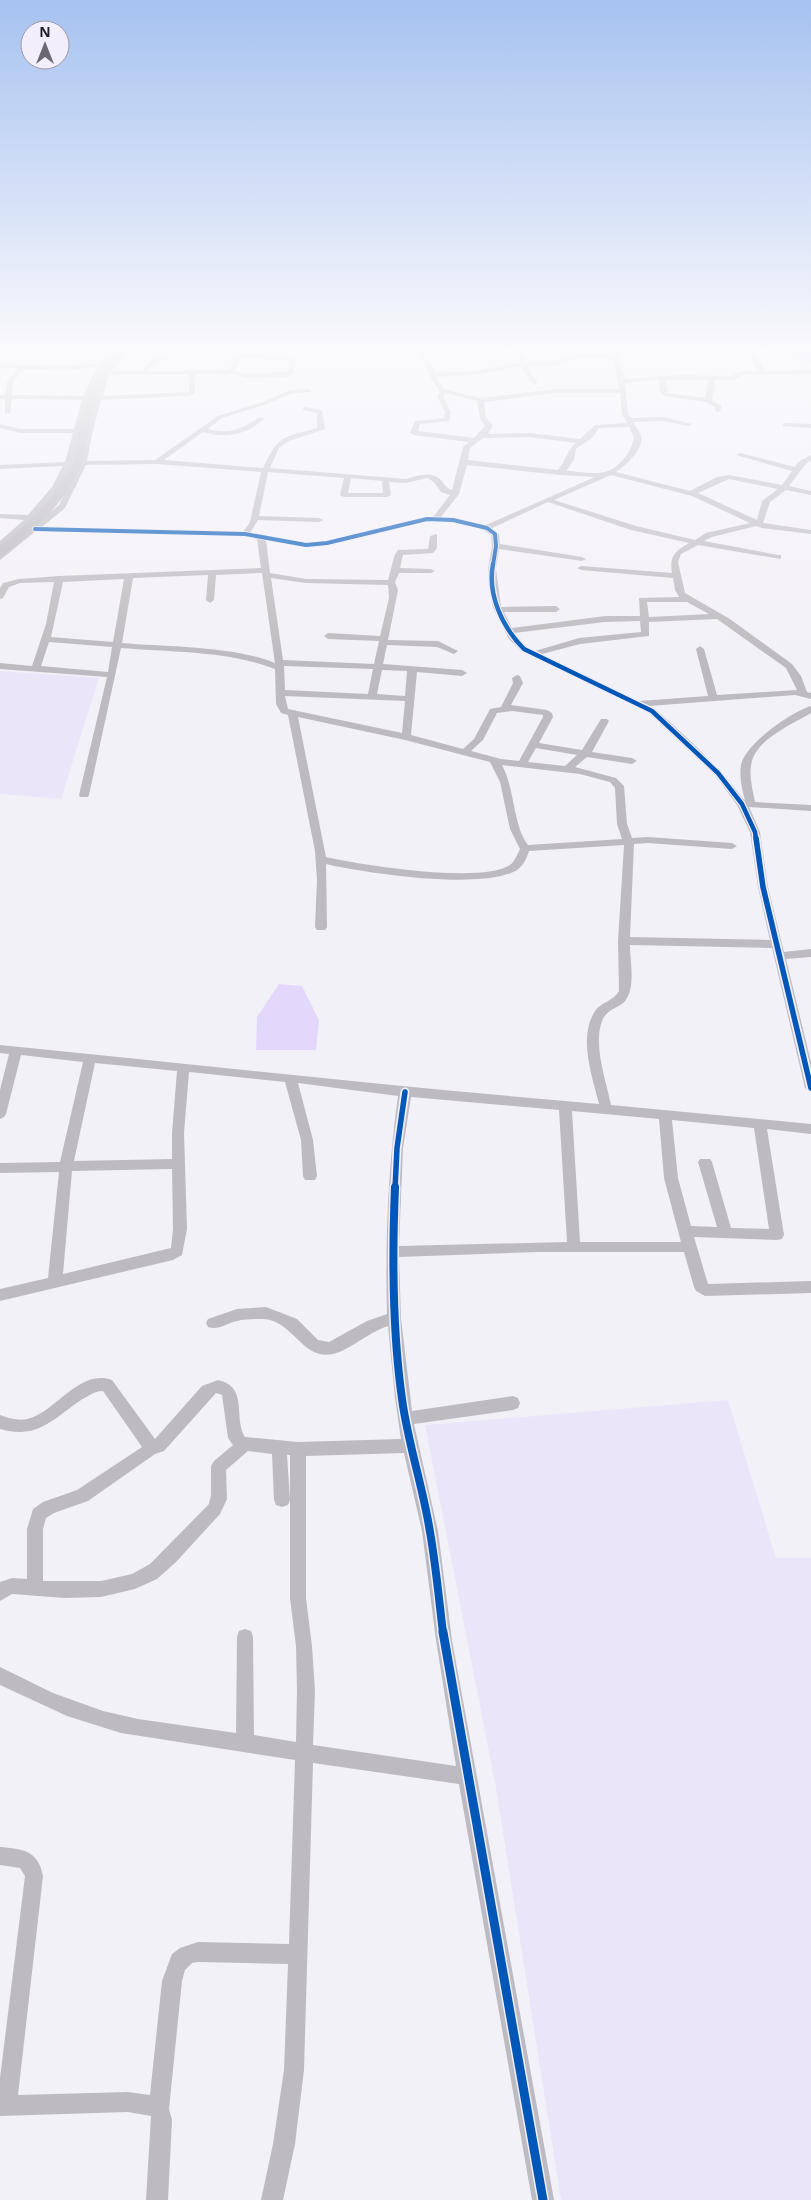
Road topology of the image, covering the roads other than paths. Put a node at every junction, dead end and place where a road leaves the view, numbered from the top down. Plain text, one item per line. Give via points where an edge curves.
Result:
1 (71, 453) edge
2 (79, 453) edge
3 (85, 453) edge
4 (170, 453) edge
5 (274, 453) edge
6 (466, 453) edge
7 (572, 453) edge
8 (631, 453) edge
9 (740, 455) dead end
10 (811, 457) edge
11 (157, 462) junction
12 (464, 462) junction
13 (83, 463) junction
14 (68, 464) junction
15 (0, 467) edge
16 (265, 470) junction
17 (796, 470) junction
18 (560, 473) junction
19 (608, 474) junction
20 (348, 476) junction
21 (385, 479) junction
22 (784, 488) junction
23 (691, 493) junction
24 (811, 493) edge
25 (455, 494) junction
26 (47, 500) junction
27 (548, 500) junction
28 (64, 501) junction
29 (0, 516) edge
30 (31, 518) junction
31 (255, 518) junction
32 (437, 518) junction
33 (318, 520) dead end
34 (756, 524) junction
35 (486, 528) junction
36 (35, 529) junction
37 (811, 532) edge
38 (245, 534) junction
39 (262, 536) junction
40 (434, 536) dead end
41 (695, 542) junction
42 (0, 545) edge
43 (496, 546) junction
44 (0, 552) edge
45 (778, 557) dead end
46 (0, 558) edge
47 (582, 559) dead end
48 (581, 568) dead end
49 (396, 570) junction
50 (431, 571) dead end
51 (212, 572) junction
52 (265, 572) junction
53 (129, 575) junction
54 (677, 576) junction
55 (59, 578) junction
56 (391, 582) junction
57 (0, 596) edge
58 (688, 599) junction
59 (210, 600) dead end
60 (556, 609) dead end
61 (498, 610) junction
62 (718, 616) junction
63 (645, 619) junction
64 (508, 631) junction
65 (328, 636) dead end
66 (47, 640) junction
67 (384, 640) junction
68 (117, 644) junction
69 (700, 649) dead end
70 (454, 651) dead end
71 (534, 654) junction
72 (0, 666) edge
73 (279, 666) junction
74 (378, 666) junction
75 (35, 669) junction
76 (412, 669) junction
77 (462, 672) dead end
78 (112, 676) junction
79 (517, 678) dead end
80 (281, 693) junction
81 (807, 694) edge
82 (372, 696) junction
83 (410, 699) junction
84 (713, 699) junction
85 (640, 704) junction
86 (505, 708) junction
87 (809, 712) edge
88 (292, 715) junction
89 (604, 721) dead end
90 (406, 737) junction
91 (532, 744) junction
92 (465, 752) junction
93 (584, 753) junction
94 (494, 760) junction
95 (632, 761) dead end
96 (522, 765) junction
97 (568, 770) junction
98 (84, 794) dead end
99 (746, 804) junction
100 (811, 808) edge
101 (628, 842) junction
102 (732, 846) dead end
103 (525, 848) junction
104 (320, 859) junction
105 (321, 927) dead end
106 (624, 941) junction
107 (776, 944) junction
108 (811, 953) edge
109 (779, 956) junction
110 (806, 1036) edge
111 (0, 1049) edge
112 (16, 1050) junction
113 (90, 1058) junction
114 (183, 1067) junction
115 (290, 1078) junction
116 (811, 1088) edge
117 (405, 1092) junction
118 (566, 1105) junction
119 (606, 1109) junction
120 (0, 1114) edge
121 (665, 1116) junction
122 (760, 1125) junction
123 (811, 1129) edge
124 (705, 1162) dead end
125 (178, 1164) junction
126 (66, 1166) junction
127 (0, 1168) edge
128 (310, 1176) dead end
129 (685, 1231) junction
130 (726, 1233) junction
131 (689, 1246) junction
132 (574, 1247) junction
133 (392, 1252) junction
134 (55, 1282) junction
135 (811, 1287) edge
136 (0, 1294) edge
137 (394, 1318) junction
138 (213, 1323) dead end
139 (512, 1403) dead end
140 (406, 1419) junction
141 (0, 1422) edge
142 (244, 1445) junction
143 (152, 1446) junction
144 (410, 1446) junction
145 (279, 1448) junction
146 (298, 1449) junction
147 (282, 1500) dead end
148 (35, 1587) junction
149 (0, 1593) edge
150 (245, 1638) dead end
151 (0, 1676) edge
152 (245, 1743) junction
153 (305, 1754) junction
154 (467, 1776) junction
155 (0, 1856) edge
156 (298, 1954) junction
157 (4, 2105) edge
158 (158, 2109) junction
159 (157, 2200) edge
160 (272, 2200) edge
161 (543, 2200) edge

1 - 14 street
2 - 44 main road, bridge via 59,494 43,514
3 - 13 street
4 - 11 street
5 - 16 street
6 - 12 street
7 - 18 street
8 - 19 street
9 - 17 street
10 - 17 street
11 - 13 street
11 - 16 street
12 - 18 street
12 - 25 street
13 - 28 street
14 - 15 street
14 - 26 street
16 - 20 street
16 - 31 street
17 - 22 street
18 - 19 street
19 - 23 street
19 - 27 street
20 - 21 street
20 - 21 street via 344,495 387,495
21 - 25 street via 406,481 428,476 437,480 444,490
22 - 23 street via 726,478
22 - 24 street
22 - 34 street via 766,501 762,519
23 - 34 street via 735,510
25 - 32 street
26 - 28 street
26 - 30 street
27 - 35 street
27 - 41 street via 634,528
28 - 36 street
29 - 30 street
30 - 42 street
31 - 33 street
31 - 38 street
32 - 35 street
32 - 39 street via 313,545 291,544
34 - 37 street
34 - 41 street via 718,532
35 - 43 street via 495,534
36 - 38 street
36 - 46 street
38 - 39 street
39 - 52 street
40 - 49 street via 430,551 400,553
41 - 45 street
41 - 54 street via 674,559
43 - 47 street
43 - 61 street via 492,569
48 - 54 street
49 - 50 street
49 - 56 street
51 - 52 street
51 - 53 street
51 - 59 street
52 - 56 street via 320,582
52 - 73 street
53 - 55 street
53 - 68 street
54 - 58 street via 679,590
55 - 57 street via 13,582 6,585
55 - 66 street
56 - 67 street via 394,590
58 - 62 street
58 - 63 street via 643,599
60 - 61 street
61 - 64 street
62 - 63 street
62 - 81 street via 789,666
63 - 64 street via 605,619
63 - 71 street via 645,635 579,641
64 - 71 street via 524,649
65 - 67 street
66 - 68 street
66 - 75 street
67 - 70 street via 438,644
67 - 74 street
68 - 73 street via 235,655
68 - 78 street
69 - 84 street
71 - 85 street
72 - 75 street
73 - 74 street
73 - 80 street
74 - 76 street
74 - 82 street
75 - 78 street
76 - 77 street
76 - 83 street
78 - 98 street
79 - 86 street via 518,683
80 - 82 street
80 - 88 street via 282,708
81 - 84 street
82 - 83 street
83 - 90 street
84 - 85 street
85 - 99 street via 662,718
86 - 91 street via 547,713 548,717
86 - 92 street via 491,713 478,740
87 - 99 street via 764,739 752,751 746,763
88 - 90 street
88 - 104 street
89 - 93 street
90 - 92 street
91 - 93 street
91 - 96 street
92 - 94 street
93 - 95 street
93 - 97 street
94 - 96 street
94 - 103 street via 506,784 520,845
96 - 97 street
97 - 101 street via 607,777 618,784 622,824
99 - 100 street
99 - 107 street via 755,832
101 - 102 street
101 - 103 street
101 - 106 street
103 - 104 street via 515,866 503,872 486,874 441,875 370,870
104 - 105 street
106 - 107 street
106 - 119 street via 624,994 601,1011 594,1025 593,1037
107 - 109 street
108 - 109 street
109 - 110 street
110 - 116 street
111 - 112 street
112 - 113 street
112 - 120 street
113 - 114 street
113 - 126 street
114 - 115 street
114 - 125 street
115 - 117 street
115 - 128 street via 307,1140
117 - 118 street
117 - 133 street via 397,1148
118 - 119 street
118 - 132 street
119 - 121 street
121 - 122 street
121 - 129 street via 671,1178
122 - 123 street
122 - 130 street via 777,1235
124 - 130 street
125 - 126 street
125 - 134 street via 180,1229 174,1254
126 - 127 street
126 - 134 street
129 - 130 street
129 - 131 street
131 - 132 street
131 - 135 street via 701,1287 705,1290
132 - 133 street
133 - 137 street
134 - 136 street
137 - 138 street via 372,1325 331,1348 314,1346 292,1323 266,1314 238,1315
137 - 140 street
139 - 140 street
140 - 144 street
141 - 143 street via 12,1426 30,1425 86,1390 105,1384
142 - 143 street via 236,1438 229,1392 217,1386 207,1391 159,1446
142 - 145 street
142 - 148 street via 219,1466 220,1494 210,1514 151,1572 133,1581 92,1589
143 - 148 street via 82,1496 39,1514 34,1529
144 - 146 street
144 - 154 street via 430,1531
145 - 146 street
145 - 147 street
146 - 153 street via 298,1598 306,1663
148 - 149 street via 12,1586
150 - 152 street
151 - 152 street via 48,1699 135,1727
152 - 153 street
153 - 154 street
153 - 156 street
154 - 161 street
155 - 157 street via 19,1858 30,1862 34,1868
156 - 158 street via 198,1952 180,1958 172,1980
156 - 160 street via 294,2070
157 - 158 street via 128,2102
158 - 159 street via 162,2120

